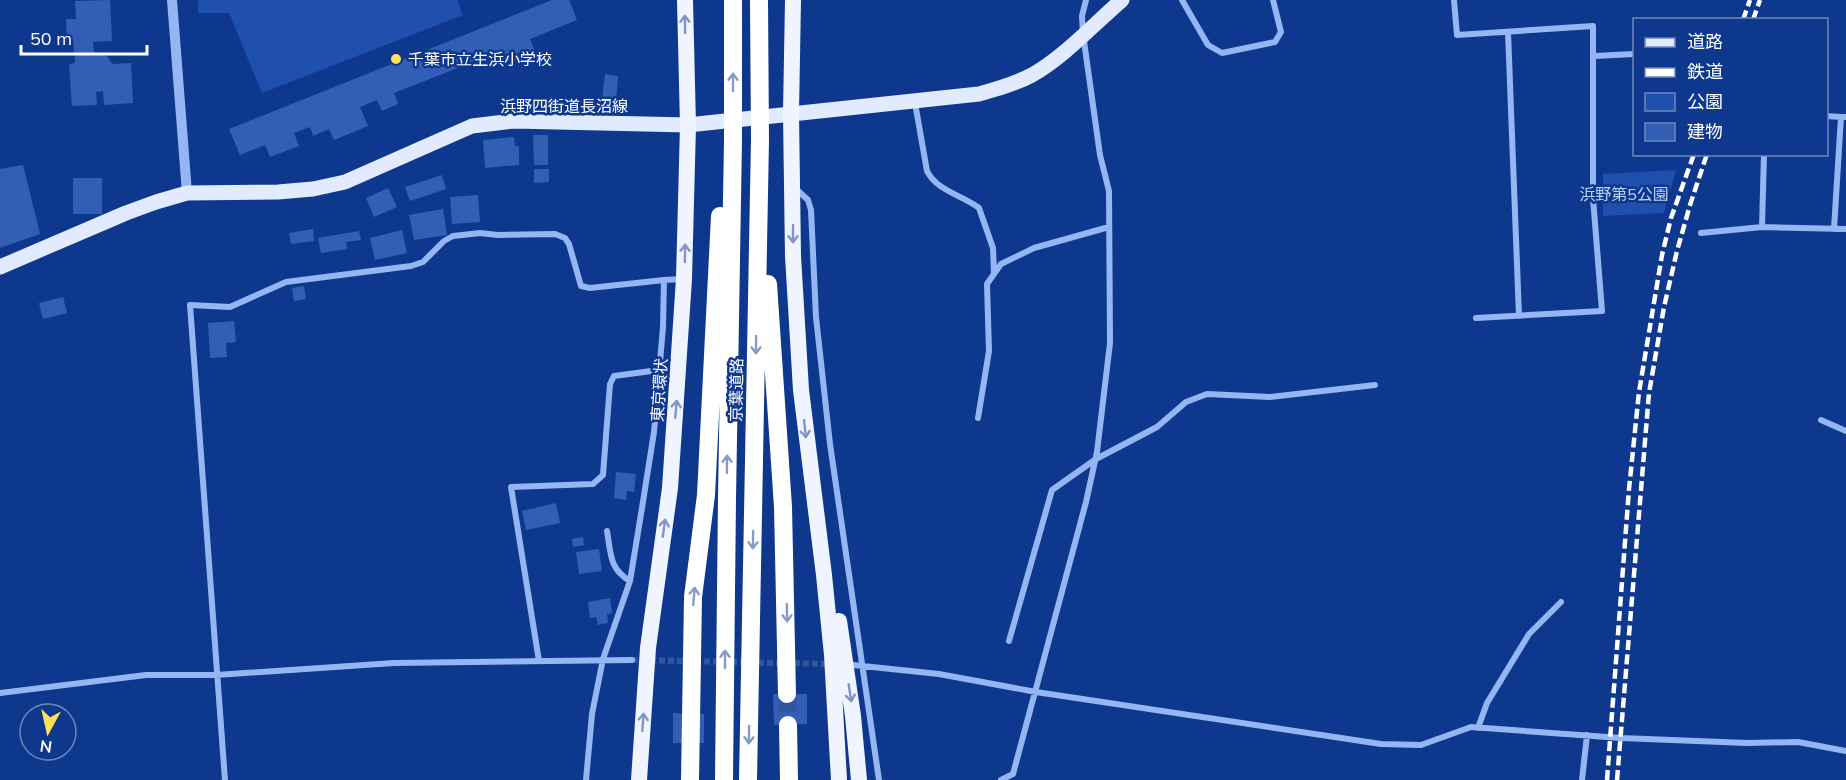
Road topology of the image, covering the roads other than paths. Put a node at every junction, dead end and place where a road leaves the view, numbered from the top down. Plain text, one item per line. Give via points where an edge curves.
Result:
1 (172, 0) edge
2 (685, 0) edge
3 (733, 0) edge
4 (759, 0) edge
5 (794, 0) edge
6 (1086, 0) edge
7 (1122, 0) edge
8 (1182, 0) edge
9 (1273, 0) edge
10 (1454, 0) edge
11 (1508, 32) junction
12 (1083, 34) junction
13 (1633, 54) edge
14 (1594, 56) junction
15 (915, 102) junction
16 (790, 113) junction
17 (1828, 116) edge
18 (1843, 117) edge
19 (688, 125) junction
20 (1764, 156) edge
21 (732, 181) junction
22 (793, 186) junction
23 (187, 193) junction
24 (759, 220) junction
25 (1109, 227) junction
26 (1762, 228) junction
27 (1834, 229) junction
28 (1846, 229) edge
29 (1701, 233) dead end
30 (0, 267) edge
31 (994, 273) junction
32 (684, 279) junction
33 (664, 280) junction
34 (1519, 316) junction
35 (1476, 318) dead end
36 (659, 370) junction
37 (1375, 385) dead end
38 (978, 418) dead end
39 (1821, 420) dead end
40 (1846, 431) edge
41 (1096, 459) junction
42 (607, 531) dead end
43 (824, 575) junction
44 (630, 581) junction
45 (1561, 602) dead end
46 (1009, 640) dead end
47 (603, 659) junction
48 (632, 660) tunnel mouth
49 (539, 661) junction
50 (853, 664) dead end
51 (863, 664) junction
52 (216, 675) junction
53 (1036, 692) junction
54 (0, 693) edge
55 (788, 694) tunnel mouth
56 (788, 724) tunnel mouth
57 (1478, 728) junction
58 (1587, 735) junction
59 (1846, 751) edge
60 (225, 780) edge
61 (586, 780) edge
62 (639, 780) edge
63 (690, 780) edge
64 (724, 780) edge
65 (748, 780) edge
66 (789, 780) edge
67 (839, 780) edge
68 (859, 780) edge
69 (879, 780) edge
70 (1001, 780) edge
71 (1582, 780) edge

1 - 23 street
19 -> 2 highway, 東京環状
21 -> 3 highway, 京葉道路
4 - 24 highway, 京葉道路
5 - 16 highway
6 - 12 street
7 - 12 main road, 浜野四街道長沼線
8 - 9 street via 1208,45 1222,53 1275,42 1281,32
10 - 11 street via 1457,35
11 - 14 street via 1593,26
11 - 34 street
12 - 15 main road, 浜野四街道長沼線 via 1053,61 1006,87
12 - 25 street via 1109,191
13 - 14 street
14 - 34 street via 1593,198 1602,311
15 - 16 main road, 浜野四街道長沼線
15 - 31 street via 927,171 940,186 979,208 993,248
16 - 19 main road, 浜野四街道長沼線
16 - 22 highway
17 - 18 street
18 - 27 street
19 - 23 main road, 浜野四街道長沼線 via 513,122 472,126 345,182 278,192
32 -> 19 highway, 東京環状
20 - 26 street
63 -> 21 highway via 693,597 706,495 719,217
64 -> 21 highway, 京葉道路
22 -> 43 highway via 801,390
22 - 51 street via 808,200 811,210 816,317 828,432
23 - 30 main road, 浜野四街道長沼線 via 126,213
24 -> 55 highway via 767,260 783,507
24 -> 65 highway, 京葉道路
25 - 31 street via 1034,248 1001,264
25 - 41 street via 1110,343
26 - 27 street
26 - 29 street
27 - 28 street
31 - 38 street via 987,284 989,351
32 - 33 street
62 -> 32 highway, 東京環状 via 648,648 670,488
33 - 36 street
33 - 52 street via 581,286 565,238 555,234 480,233 453,236 423,262 411,266 286,282 230,307 190,305
34 - 35 street
36 - 44 street via 654,432
36 - 49 street via 614,376 610,384 603,475 593,484 511,487
37 - 41 street via 1270,397 1208,393 1186,402 1158,427
39 - 40 street
41 - 46 street via 1052,490
41 - 53 street
42 - 44 street via 613,565 619,575
43 - 67 highway
43 -> 68 highway via 837,608
44 - 47 street
45 - 57 street via 1529,634 1487,703
47 - 48 street
47 - 49 street
47 - 61 street via 592,714
49 - 52 street via 394,663
50 - 51 street
51 - 53 street
51 - 69 street
52 - 54 street via 146,675
52 - 60 street
53 - 57 street via 1381,744 1421,745 1470,727
53 - 70 street via 1013,774
56 - 66 highway
57 - 58 street
58 - 59 street via 1798,742
58 - 71 street

